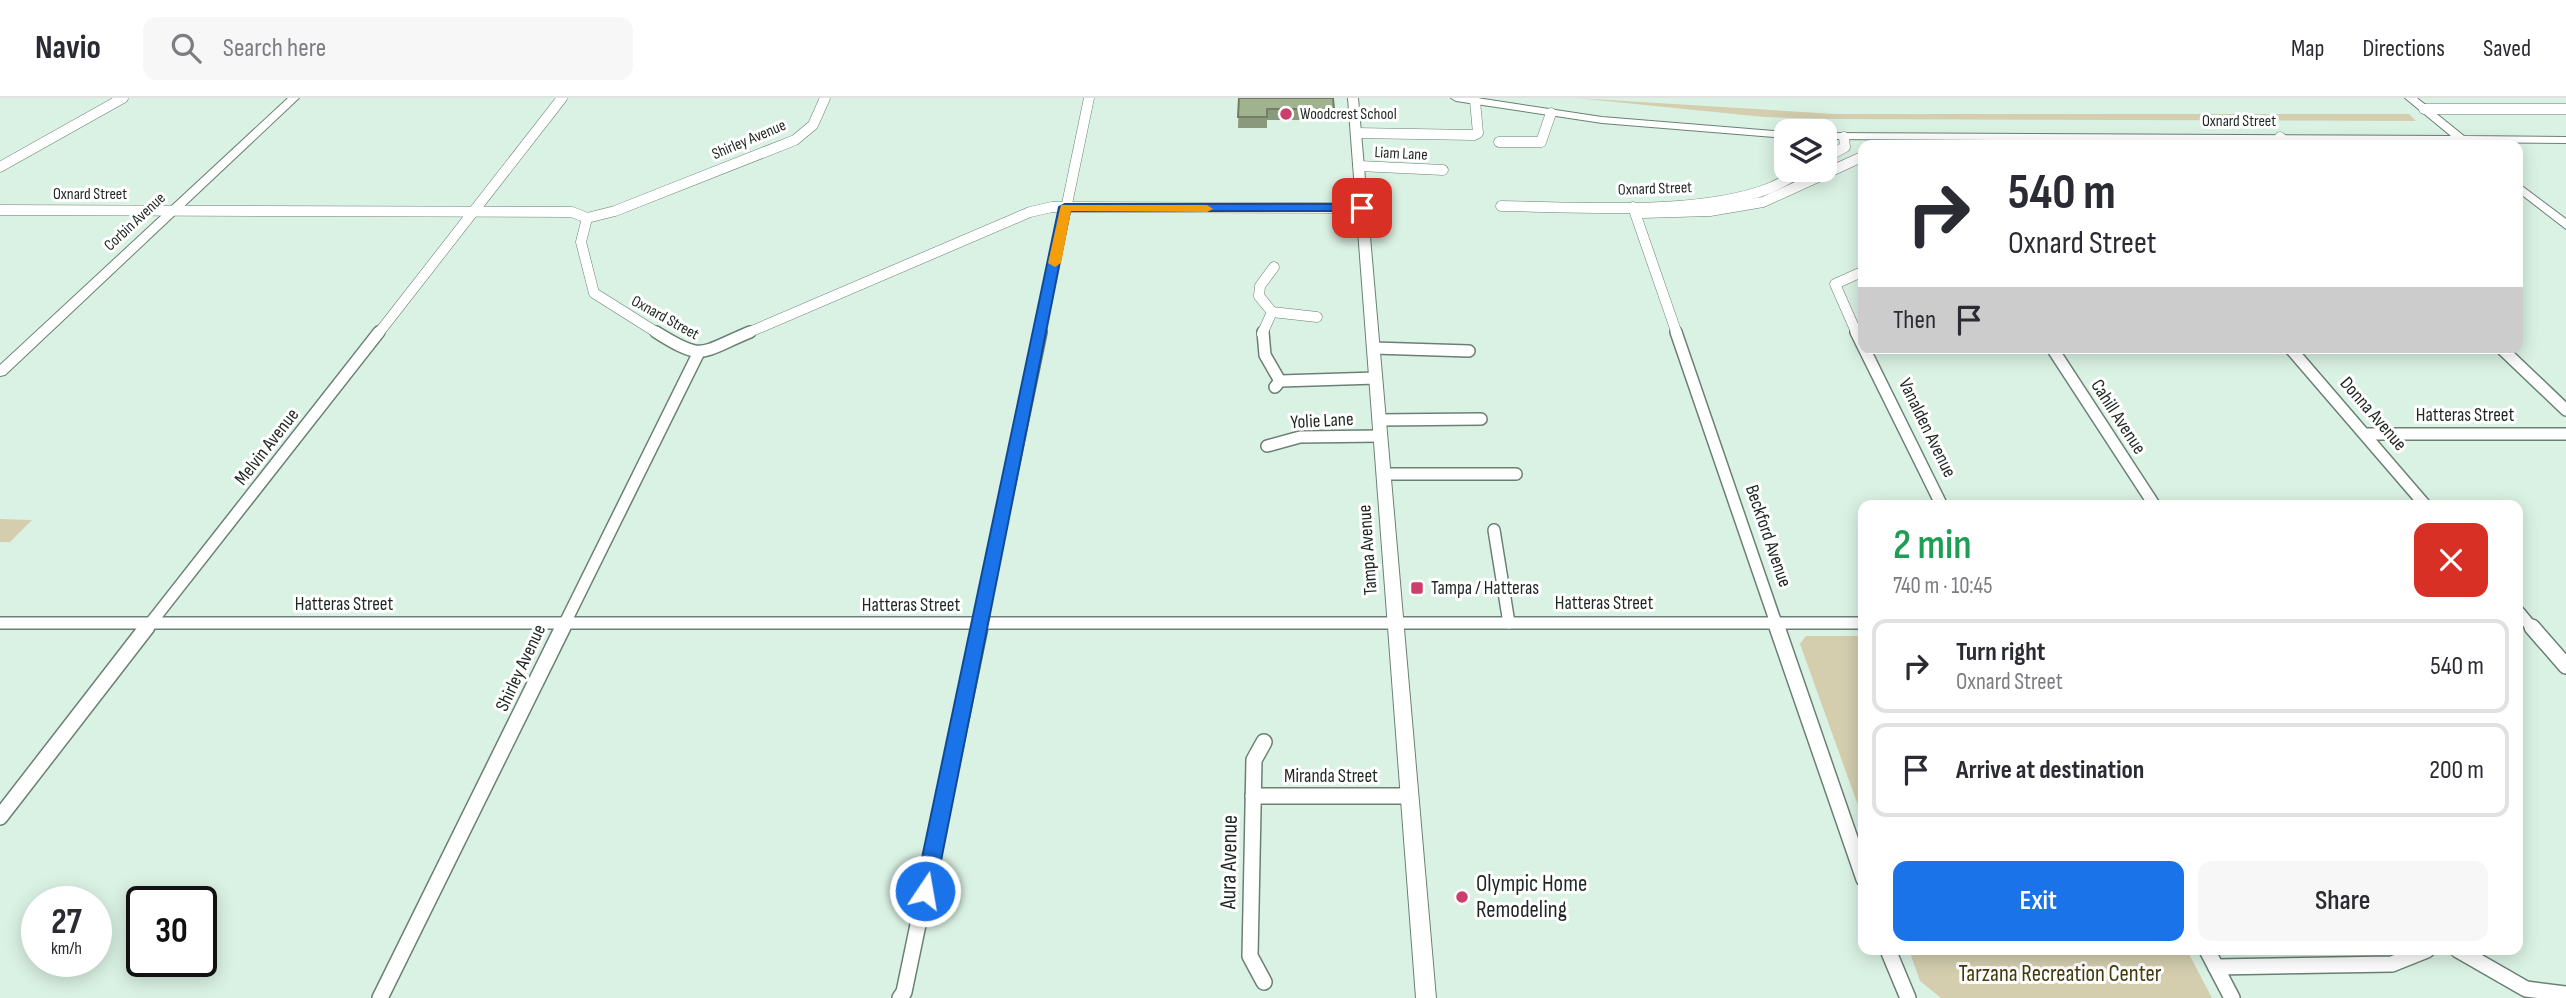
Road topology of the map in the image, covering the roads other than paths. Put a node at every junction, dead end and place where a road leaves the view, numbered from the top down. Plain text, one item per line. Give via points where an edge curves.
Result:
1 (123, 98) edge
2 (294, 98) edge
3 (562, 98) edge
4 (825, 98) edge
5 (1089, 98) edge
6 (1353, 98) edge
7 (1457, 98) edge
8 (2410, 98) edge
9 (1475, 101) junction
10 (2424, 109) junction
11 (2566, 109) edge
12 (1551, 113) junction
13 (1356, 133) junction
14 (1774, 134) edge
15 (1837, 137) edge
16 (1844, 137) junction
17 (1897, 140) edge
18 (2462, 140) edge
19 (2566, 140) edge
20 (2523, 141) edge
21 (1499, 142) dead end
22 (1837, 151) edge
23 (1858, 159) edge
24 (1359, 166) junction
25 (0, 167) edge
26 (1443, 170) dead end
27 (1781, 182) edge
28 (2523, 190) edge
29 (1502, 206) dead end
30 (1065, 207) junction
31 (1362, 208) junction
32 (174, 209) junction
33 (0, 210) edge
34 (474, 210) junction
35 (1634, 210) junction
36 (587, 218) junction
37 (2566, 225) edge
38 (1274, 267) dead end
39 (1858, 274) edge
40 (1272, 312) junction
41 (1317, 317) dead end
42 (1858, 336) edge
43 (1374, 348) junction
44 (1469, 351) dead end
45 (698, 354) junction
46 (1867, 354) edge
47 (2056, 354) edge
48 (2295, 354) edge
49 (2507, 354) edge
50 (0, 372) edge
51 (1376, 378) junction
52 (2566, 410) edge
53 (1481, 419) dead end
54 (1380, 428) junction
55 (2566, 433) edge
56 (2365, 434) junction
57 (1267, 446) dead end
58 (1383, 474) junction
59 (1516, 474) dead end
60 (1939, 500) edge
61 (2151, 500) edge
62 (2421, 500) edge
63 (1494, 530) dead end
64 (2523, 617) edge
65 (0, 623) edge
66 (149, 623) junction
67 (1395, 623) junction
68 (1509, 623) junction
69 (1776, 623) junction
70 (1858, 623) edge
71 (563, 624) junction
72 (982, 624) junction
73 (2566, 666) edge
74 (1264, 742) dead end
75 (1253, 796) junction
76 (1409, 796) junction
77 (0, 817) edge
78 (1858, 862) edge
79 (1890, 955) edge
80 (2210, 955) edge
81 (2414, 955) edge
82 (2466, 955) edge
83 (2216, 967) junction
84 (1264, 982) dead end
85 (2566, 994) edge
86 (380, 998) edge
87 (900, 998) edge
88 (1426, 998) edge
89 (1908, 998) edge
90 (2232, 998) edge

1 - 25 street
2 - 32 main road, Corbin Avenue
3 - 34 street, Melvin Avenue
4 - 36 street, Shirley Avenue via 809,130 786,145
5 - 30 street
6 - 13 main road, Tampa Avenue
7 - 9 main road
8 - 10 main road
9 - 12 main road
9 - 13 street via 1478,133 1474,135
10 - 11 street
10 - 18 main road
12 - 14 main road
12 - 21 street via 1541,142
13 - 24 main road, Tampa Avenue
15 - 16 main road, Oxnard Street
16 - 17 main road, Oxnard Street
16 - 22 street via 1845,147
19 - 20 main road, Oxnard Street
23 - 35 street, Oxnard Street via 1763,202 1710,211
24 - 26 street, Liam Lane
24 - 31 main road, Tampa Avenue
27 - 35 street, Oxnard Street via 1740,197
28 - 37 main road
29 - 35 street, Oxnard Street
30 - 31 street, Oxnard Street
30 - 45 street, Oxnard Street via 1030,212
30 - 72 street
31 - 43 main road, Tampa Avenue
32 - 33 street, Oxnard Street
32 - 34 street, Oxnard Street
32 - 50 main road, Corbin Avenue
34 - 36 street, Oxnard Street via 563,211
34 - 66 street, Melvin Avenue
35 - 69 street, Beckford Avenue
36 - 45 street, Oxnard Street via 581,242 594,293
38 - 40 street via 1260,286 1259,296
39 - 42 street, Vanalden Avenue via 1835,284 1835,290
40 - 41 street
40 - 51 street via 1260,333 1277,384
43 - 44 street
43 - 51 main road, Tampa Avenue
45 - 71 street, Shirley Avenue
46 - 60 street, Vanalden Avenue
47 - 61 street, Cahill Avenue
48 - 56 street, Donna Avenue
49 - 52 street
51 - 54 main road, Tampa Avenue
53 - 54 street, Yolie Lane
54 - 57 street, Yolie Lane via 1300,437
54 - 58 main road, Tampa Avenue
55 - 56 street, Hatteras Street
56 - 62 street, Donna Avenue
58 - 59 street
58 - 67 main road, Tampa Avenue
63 - 68 street
64 - 73 street
65 - 66 street, Hatteras Street
66 - 71 street, Hatteras Street
66 - 77 street, Melvin Avenue
67 - 68 street, Hatteras Street
67 - 72 street, Hatteras Street
67 - 76 main road, Tampa Avenue
68 - 69 street, Hatteras Street
69 - 70 street, Hatteras Street
69 - 78 street, Beckford Avenue
71 - 72 street, Hatteras Street
71 - 86 street, Shirley Avenue
72 - 87 street
74 - 75 street, Aura Avenue via 1254,760
75 - 76 street, Miranda Street
75 - 84 street, Aura Avenue via 1251,956
76 - 88 main road, Tampa Avenue
79 - 89 street
80 - 83 street
81 - 83 street via 2392,964
82 - 85 street via 2526,989
83 - 90 street

